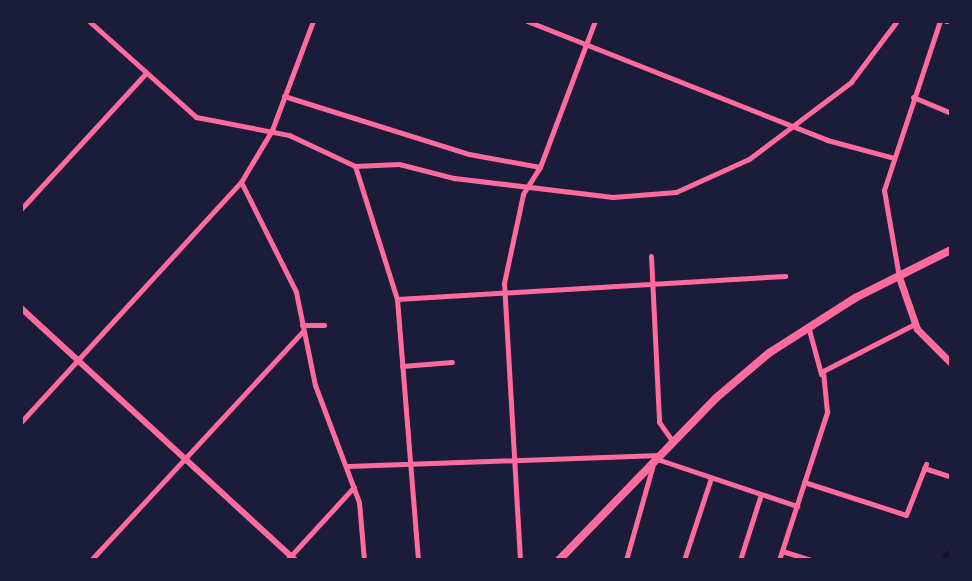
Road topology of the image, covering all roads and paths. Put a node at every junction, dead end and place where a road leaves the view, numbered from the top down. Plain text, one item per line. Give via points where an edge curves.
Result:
1 (89, 21) edge
2 (313, 21) edge
3 (527, 21) edge
4 (595, 21) edge
5 (897, 21) edge
6 (940, 21) edge
7 (587, 43) junction
8 (145, 74) junction
9 (285, 96) junction
10 (913, 97) junction
11 (951, 113) edge
12 (792, 127) junction
13 (272, 130) junction
14 (894, 158) junction
15 (355, 166) junction
16 (540, 167) junction
17 (241, 182) junction
18 (526, 188) junction
19 (21, 209) edge
20 (951, 250) edge
21 (651, 256) dead end
22 (785, 276) dead end
23 (899, 277) junction
24 (652, 284) junction
25 (505, 292) junction
26 (397, 299) junction
27 (21, 308) edge
28 (324, 324) dead end
29 (915, 324) junction
30 (808, 326) junction
31 (302, 328) junction
32 (78, 361) junction
33 (452, 362) dead end
34 (951, 363) edge
35 (402, 366) junction
36 (821, 375) junction
37 (21, 422) edge
38 (673, 442) junction
39 (515, 457) junction
40 (657, 458) junction
41 (184, 459) junction
42 (410, 464) junction
43 (348, 467) junction
44 (951, 477) edge
45 (711, 478) junction
46 (804, 482) junction
47 (354, 487) junction
48 (761, 494) junction
49 (797, 506) junction
50 (782, 551) junction
51 (291, 559) edge
52 (91, 560) edge
53 (364, 560) edge
54 (418, 560) edge
55 (520, 560) edge
56 (559, 560) edge
57 (626, 560) edge
58 (684, 560) edge
59 (740, 560) edge
60 (779, 560) edge
61 (811, 560) edge

1 - 8 street
2 - 9 street
3 - 7 street
4 - 7 street
5 - 12 street via 851,82
6 - 10 street
7 - 12 street
7 - 16 street
8 - 13 street via 188,114
8 - 19 street
9 - 13 street
9 - 16 street via 469,154
10 - 11 street
10 - 14 street
12 - 14 street
12 - 18 street via 749,159 676,192 584,196
13 - 15 street
13 - 17 street
14 - 23 street via 885,203
15 - 18 street via 399,164
15 - 26 street
16 - 18 street
17 - 31 street via 282,255
17 - 32 street
18 - 25 street
20 - 23 main road
21 - 24 street
22 - 24 street
23 - 29 main road
23 - 30 main road
24 - 25 street
24 - 38 street via 660,422
25 - 26 street
25 - 39 street
26 - 35 street
27 - 32 street
28 - 31 street
29 - 34 main road
29 - 36 street
30 - 36 street
30 - 38 main road via 716,398
31 - 41 street
31 - 43 street via 315,385
32 - 37 street
32 - 41 street
33 - 35 street
35 - 42 street
36 - 46 street via 827,412
38 - 40 main road
39 - 40 street
39 - 42 street
39 - 55 street
40 - 45 street
40 - 56 main road
40 - 57 street
41 - 51 street
41 - 52 street
42 - 43 street
42 - 54 street
43 - 47 street
44 - 46 street via 925,466 906,515
45 - 48 street
45 - 58 street
46 - 49 street
47 - 51 street
47 - 53 street
48 - 49 street
48 - 59 street
49 - 50 street
50 - 60 street
50 - 61 street

